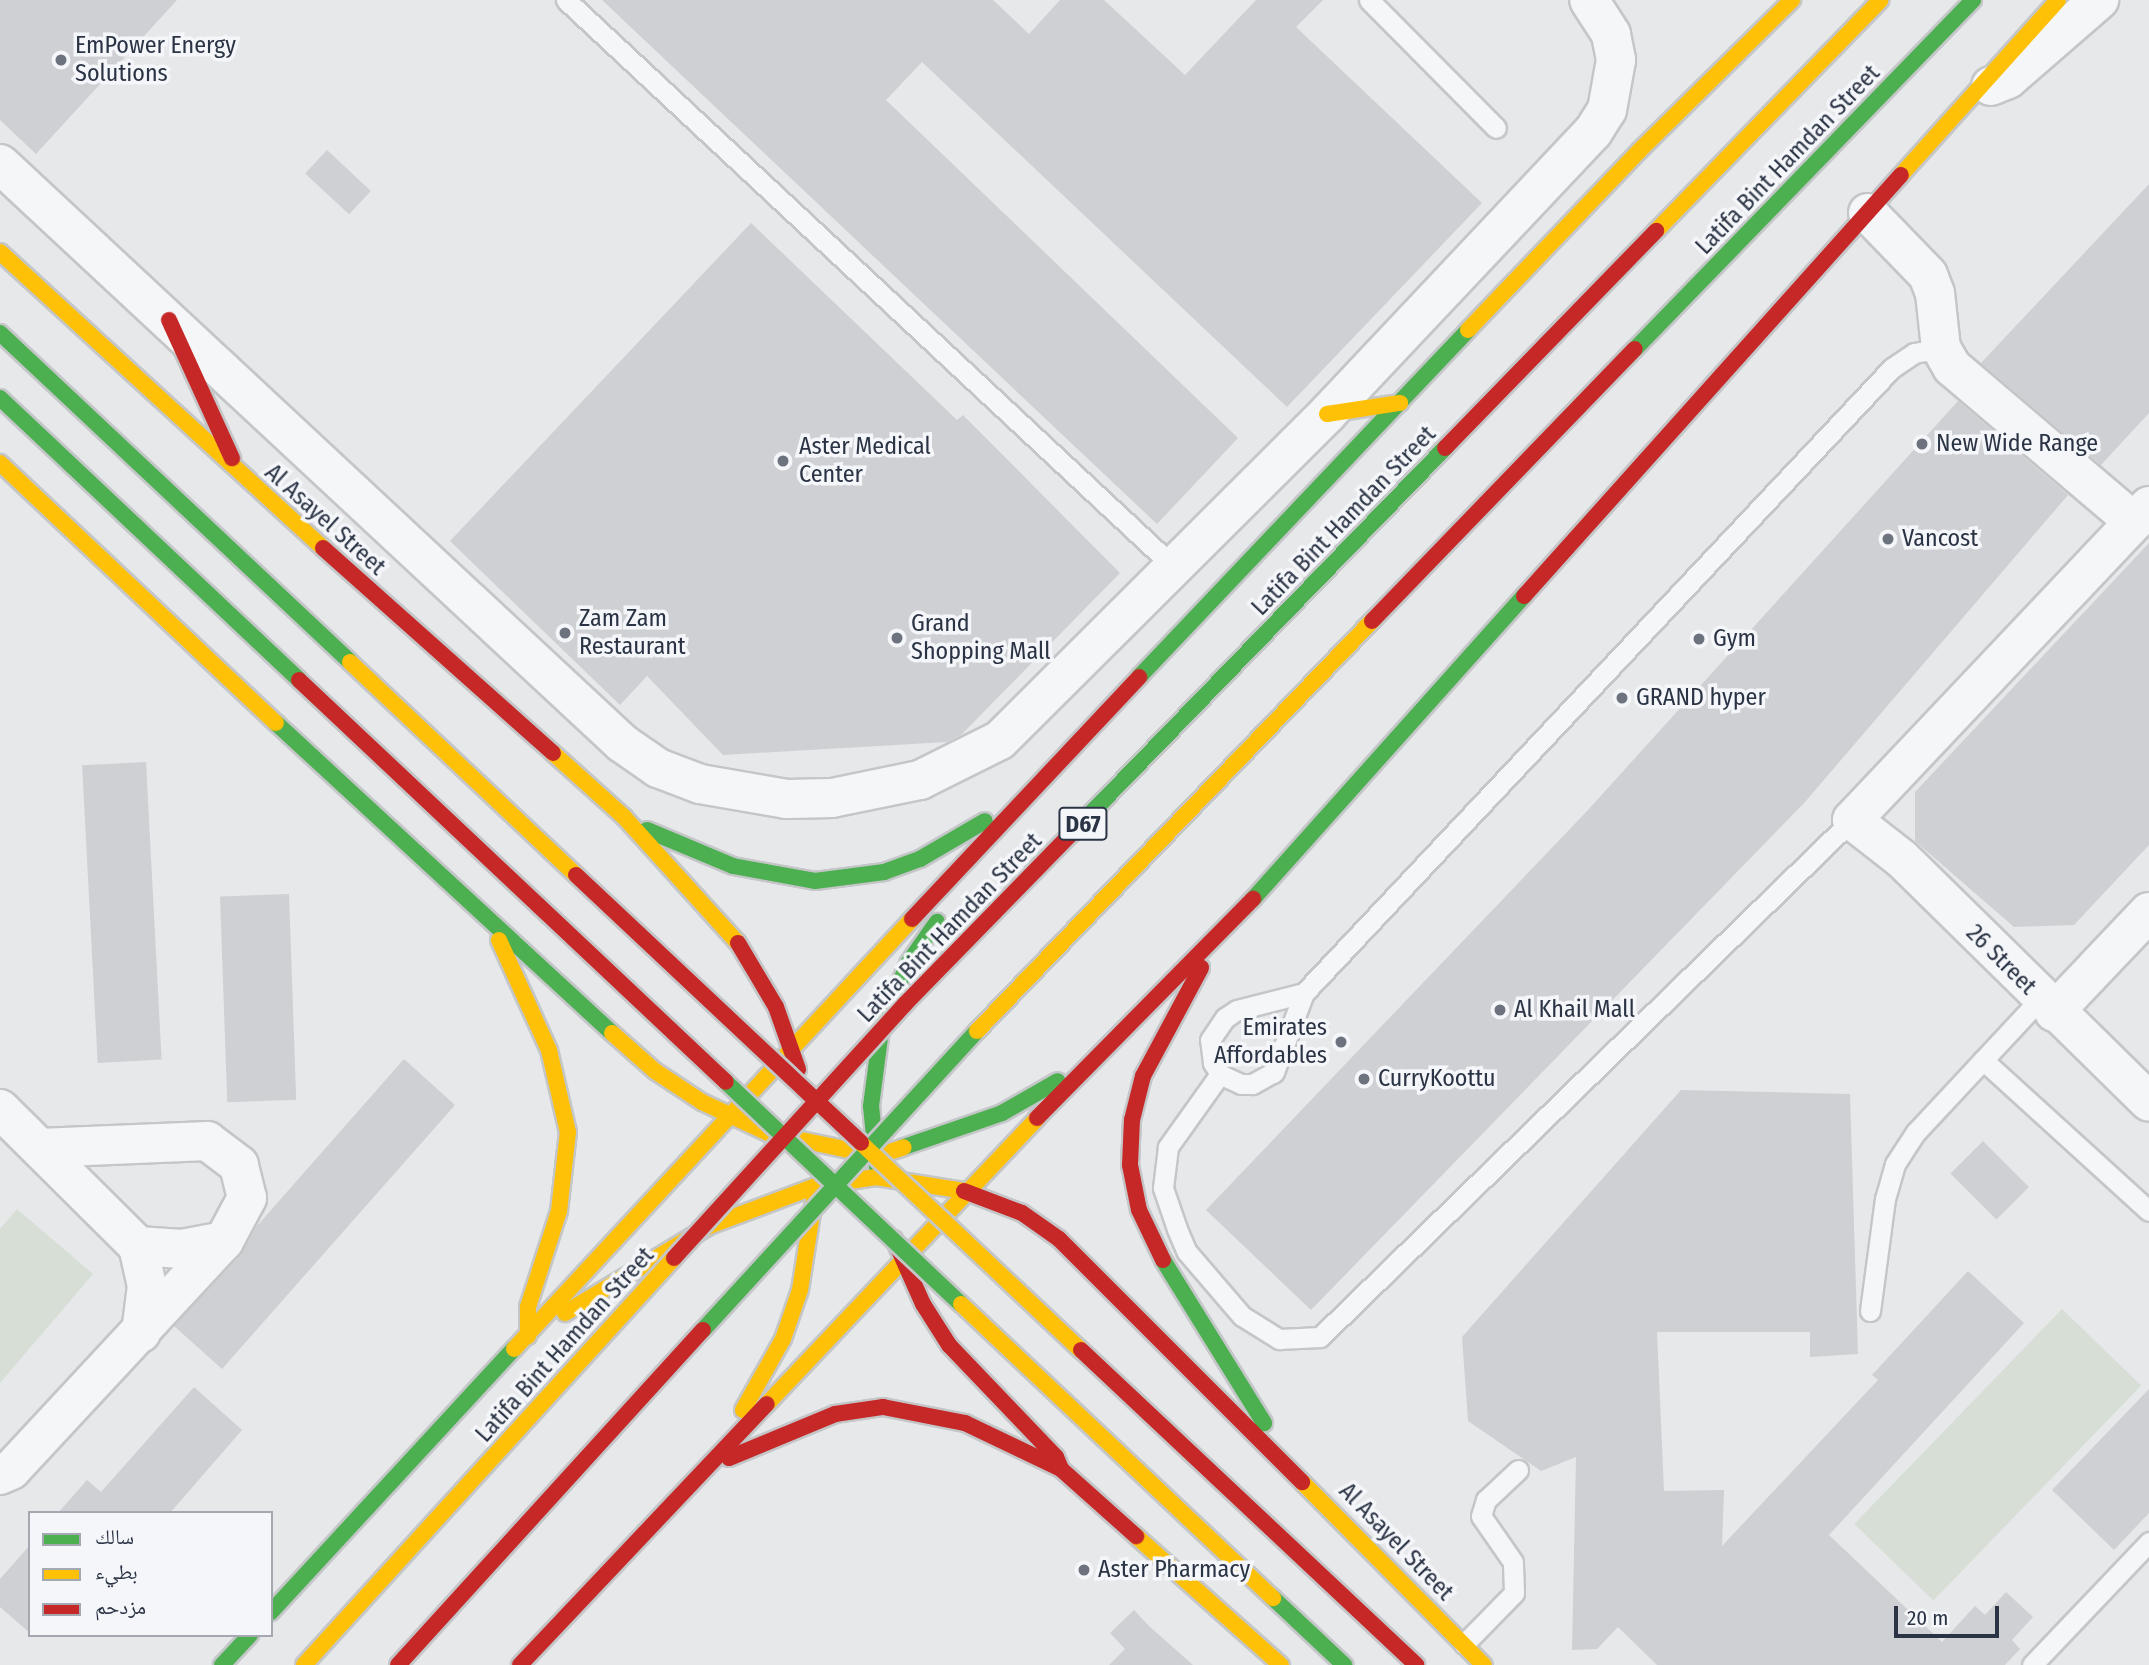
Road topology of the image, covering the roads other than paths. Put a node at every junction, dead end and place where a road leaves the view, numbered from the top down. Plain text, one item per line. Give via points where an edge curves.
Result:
1 (566, 0) edge
2 (1369, 0) edge
3 (1588, 0) edge
4 (1792, 0) edge
5 (1881, 0) edge
6 (1973, 0) edge
7 (2058, 0) edge
8 (2099, 0) edge
9 (1981, 87) junction
10 (1496, 128) dead end
11 (0, 164) edge
12 (1868, 213) junction
13 (0, 252) edge
14 (169, 320) junction
15 (0, 333) edge
16 (1941, 348) junction
17 (0, 398) edge
18 (1401, 403) junction
19 (1327, 414) junction
20 (0, 463) edge
21 (239, 473) junction
22 (2142, 514) edge
23 (1176, 569) junction
24 (1030, 791) junction
25 (624, 817) junction
26 (1852, 820) junction
27 (1005, 846) dead end
28 (953, 904) dead end
29 (2149, 912) edge
30 (494, 929) junction
31 (1219, 937) junction
32 (1304, 993) junction
33 (2047, 1006) junction
34 (1103, 1048) junction
35 (792, 1049) junction
36 (1983, 1060) junction
37 (1220, 1074) junction
38 (2149, 1102) edge
39 (0, 1109) edge
40 (726, 1115) junction
41 (812, 1144) junction
42 (40, 1148) junction
43 (877, 1156) junction
44 (876, 1177) junction
45 (816, 1186) junction
46 (970, 1192) junction
47 (2149, 1212) edge
48 (224, 1241) junction
49 (138, 1246) junction
50 (902, 1261) junction
51 (1870, 1311) dead end
52 (141, 1333) junction
53 (528, 1336) junction
54 (1275, 1451) junction
55 (711, 1466) junction
56 (1061, 1469) junction
57 (1518, 1469) dead end
58 (0, 1475) edge
59 (2149, 1542) edge
60 (273, 1610) edge
61 (248, 1637) edge
62 (1464, 1644) junction
63 (222, 1665) edge
64 (304, 1665) edge
65 (398, 1665) edge
66 (520, 1665) edge
67 (1282, 1665) edge
68 (1344, 1665) edge
69 (1416, 1665) edge
70 (1485, 1665) edge
71 (2032, 1665) edge

1 - 23 lane
2 - 10 lane
3 - 19 street via 1611,34 1616,60 1607,110 1593,132
4 - 18 street via 1639,151
5 - 64 street, Latifa Bint Hamdan Street / D67, bridge via 905,1004
6 - 65 street, Latifa Bint Hamdan Street / D67, bridge via 940,1069
7 - 9 street
8 - 9 street via 2008,79
9 - 12 street
11 - 14 street
12 - 16 street via 1928,275 1935,293
12 - 31 street
13 - 21 street, Al Asayel Street
14 - 21 street
14 - 23 street via 622,743 658,768 722,789 787,799 832,798 920,780 961,762 1000,740
15 - 69 street, bridge
16 - 22 street via 1952,367
16 - 32 lane via 1914,354 1892,368
17 - 68 street, bridge
18 - 19 street
18 - 24 street
19 - 23 street
20 - 30 street
21 - 25 street, Al Asayel Street
22 - 26 street
24 - 25 street via 920,859 884,872 836,879 772,875 733,866 683,848
24 - 27 street via 1026,811
24 - 35 street
25 - 35 street via 730,930 776,1007
26 - 33 street, 26 Street via 1902,859
26 - 37 lane via 1320,1337 1279,1339 1242,1316 1187,1252 1177,1229 1163,1188 1166,1157 1179,1129
28 - 43 street via 909,962 882,1022 871,1106
29 - 33 street
30 - 40 street via 655,1071
30 - 53 street via 549,1050 568,1132 559,1211 528,1307
31 - 34 street
31 - 54 street via 1143,1076 1132,1120 1130,1165 1139,1210 1157,1251 1236,1372
32 - 37 lane via 1275,1072 1252,1084
32 - 37 lane via 1237,1010 1225,1018 1210,1040 1213,1063
33 - 36 lane
33 - 38 street, 26 Street
34 - 43 street via 1002,1113
34 - 46 street
35 - 40 street
35 - 41 street
36 - 47 lane
36 - 51 lane via 1916,1132 1895,1164 1885,1199
39 - 42 street
40 - 41 street via 768,1133
40 - 53 street
41 - 43 street
41 - 45 street
42 - 48 street via 193,1139 219,1147 239,1165 247,1198
42 - 49 street
43 - 44 street
44 - 45 street, Al Asayel Street
44 - 46 street, Al Asayel Street
44 - 50 street
45 - 53 street, Al Asayel Street via 709,1226
45 - 55 street via 800,1290 783,1339
46 - 50 street
46 - 54 street, Al Asayel Street via 1022,1213 1059,1239
48 - 49 street via 182,1248
48 - 52 street
49 - 52 street via 147,1286
50 - 55 street
50 - 56 street via 949,1345 1056,1457
52 - 58 street via 11,1470
53 - 60 street
54 - 62 street, Al Asayel Street
55 - 56 street via 822,1418 883,1407 965,1423
55 - 66 street
56 - 67 street
57 - 62 lane via 1486,1500 1480,1516 1513,1562 1514,1593
59 - 71 lane
61 - 63 street
62 - 70 street, Al Asayel Street

